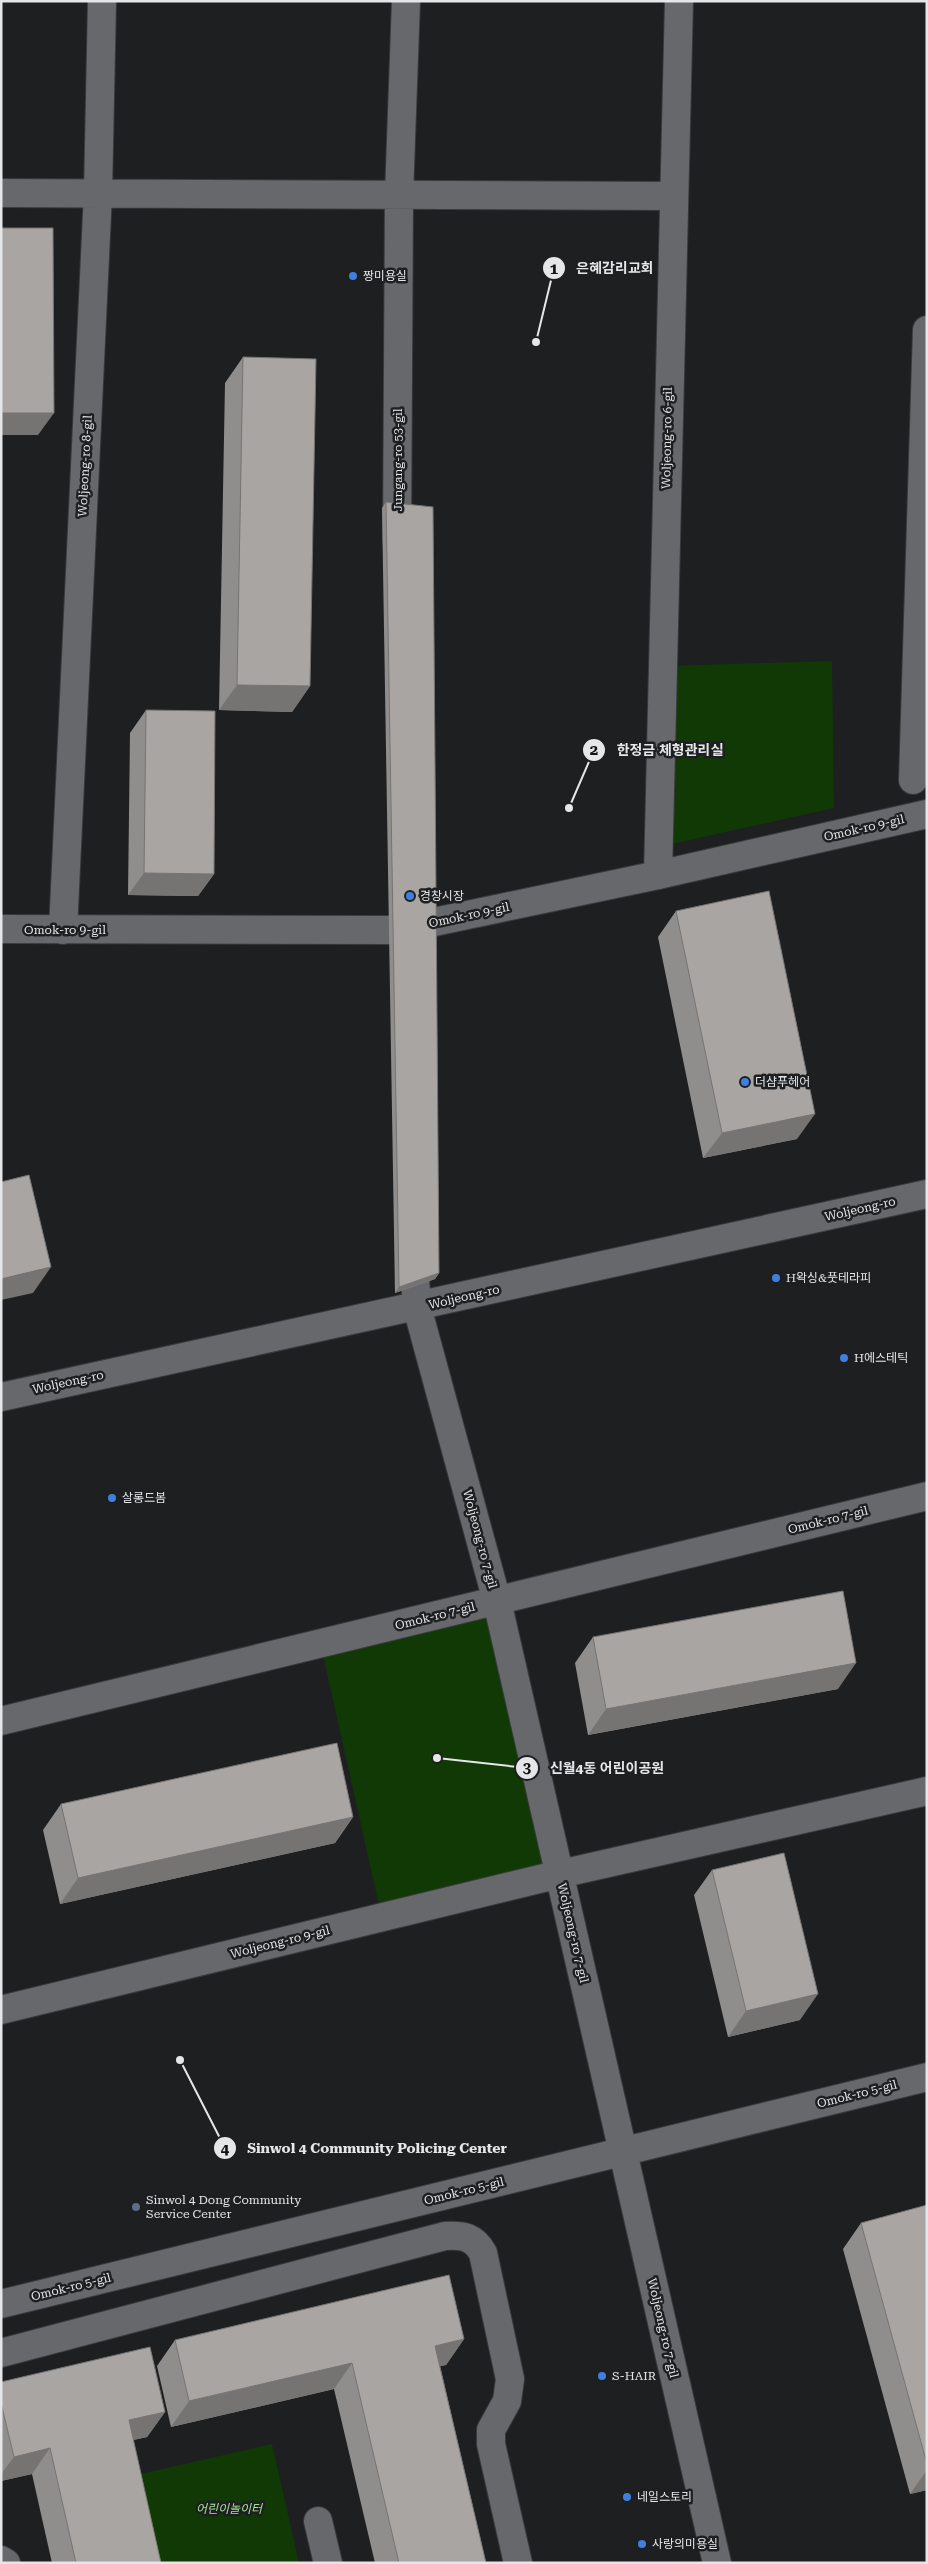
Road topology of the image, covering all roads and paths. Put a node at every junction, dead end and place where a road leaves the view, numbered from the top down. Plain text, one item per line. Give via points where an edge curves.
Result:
1 (102, 1) edge
2 (406, 1) edge
3 (679, 1) edge
4 (1, 193) edge
5 (98, 193) junction
6 (399, 195) junction
7 (672, 196) junction
8 (927, 330) edge
9 (397, 562) edge
10 (913, 780) dead end
11 (927, 814) edge
12 (658, 875) junction
13 (396, 900) edge
14 (1, 929) edge
15 (63, 930) junction
16 (396, 930) junction
17 (398, 960) edge
18 (927, 1194) edge
19 (412, 1228) edge
20 (416, 1308) junction
21 (1, 1397) edge
22 (927, 1496) edge
23 (497, 1601) junction
24 (1, 1721) edge
25 (927, 1791) edge
26 (560, 1874) junction
27 (1, 2010) edge
28 (927, 2078) edge
29 (623, 2152) junction
30 (1, 2304) edge
31 (1, 2353) edge
32 (318, 2521) dead end
33 (1, 2560) edge
34 (6, 2563) edge
35 (328, 2563) edge
36 (518, 2563) edge
37 (717, 2563) edge

1 - 5 street, Woljeong-ro 8-gil
2 - 6 street, Jungang-ro 53-gil
3 - 7 street, Woljeong-ro 6-gil
4 - 5 street
5 - 6 street
5 - 15 street, Woljeong-ro 8-gil
6 - 7 street
6 - 9 street, Jungang-ro 53-gil
7 - 12 street, Woljeong-ro 6-gil
8 - 10 street
11 - 12 street, Omok-ro 9-gil
12 - 16 street, Omok-ro 9-gil
13 - 16 street
14 - 15 street, Omok-ro 9-gil
15 - 16 street, Omok-ro 9-gil
16 - 17 street
18 - 20 street, Woljeong-ro
19 - 20 street
20 - 21 street, Woljeong-ro
20 - 23 street, Woljeong-ro 7-gil
22 - 23 street, Omok-ro 7-gil
23 - 24 street, Omok-ro 7-gil
23 - 26 street, Woljeong-ro 7-gil
25 - 26 street, Woljeong-ro 9-gil
26 - 27 street, Woljeong-ro 9-gil
26 - 29 street, Woljeong-ro 7-gil
28 - 29 street, Omok-ro 5-gil
29 - 30 street, Omok-ro 5-gil
29 - 37 street, Woljeong-ro 7-gil
31 - 36 street via 445,2236 467,2236 477,2242 483,2253 510,2379 507,2401 491,2430 491,2444
32 - 35 street
33 - 34 street

